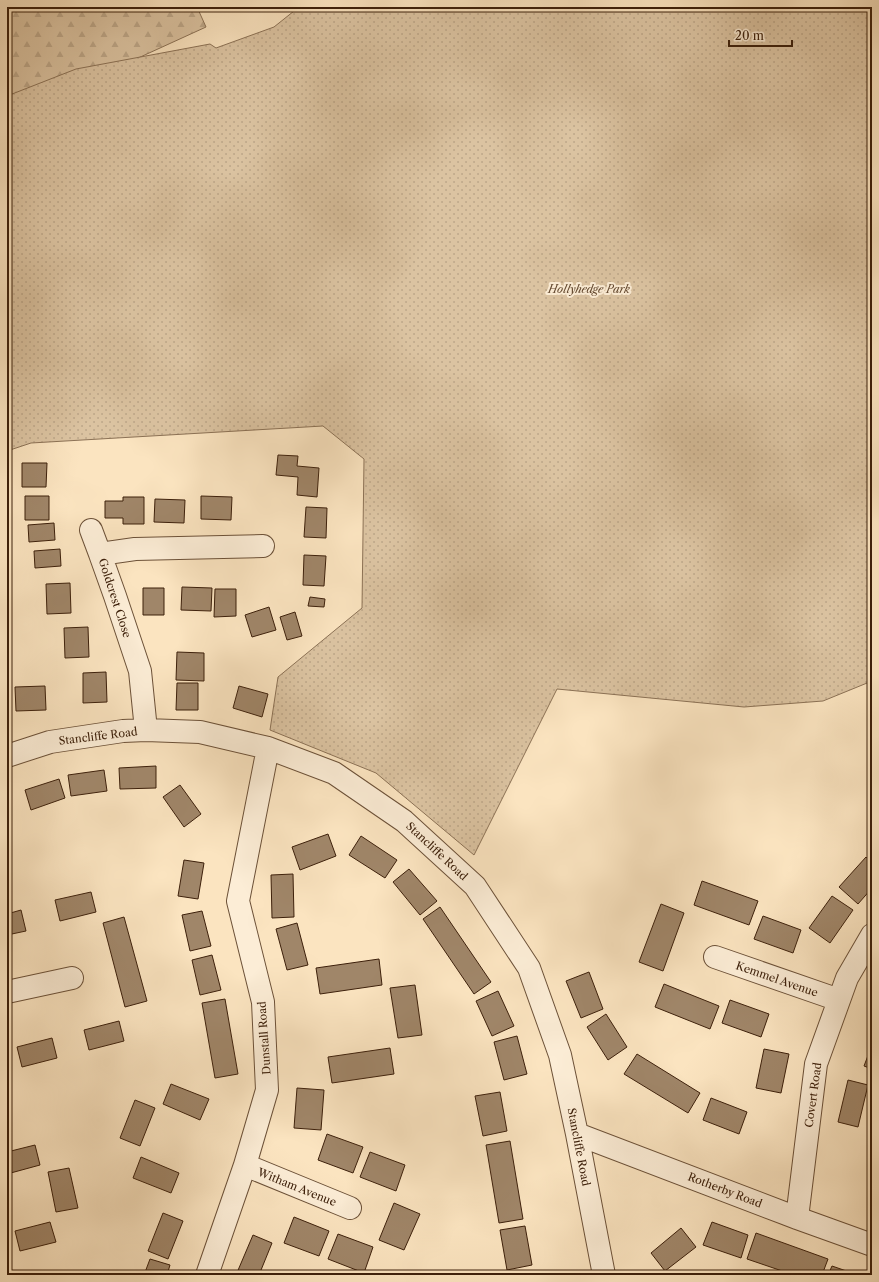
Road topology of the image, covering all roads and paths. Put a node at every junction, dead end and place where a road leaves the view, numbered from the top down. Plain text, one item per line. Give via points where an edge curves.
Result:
1 (91, 530) dead end
2 (263, 546) dead end
3 (100, 554) junction
4 (146, 730) junction
5 (268, 748) junction
6 (7, 756) edge
7 (872, 935) edge
8 (715, 957) dead end
9 (72, 978) dead end
10 (7, 992) edge
11 (839, 1000) junction
12 (578, 1134) junction
13 (245, 1165) junction
14 (350, 1208) dead end
15 (797, 1218) junction
16 (872, 1245) edge
17 (207, 1275) edge
18 (604, 1275) edge

1 - 3 street
2 - 3 street, Goldcrest Close via 135,549
3 - 4 street, Goldcrest Close via 140,671
4 - 5 street, Stancliffe Road via 200,732
4 - 6 street, Stancliffe Road via 50,742
5 - 12 street, Stancliffe Road via 340,777 404,820 475,886 529,968 560,1055
5 - 13 street, Dunstall Road via 238,901 263,1002 268,1090
7 - 11 street, Covert Road via 847,978
8 - 11 street, Kemmel Avenue
9 - 10 street
11 - 15 street, Covert Road via 816,1064
12 - 15 street, Rotherby Road
12 - 18 street, Stancliffe Road
13 - 14 street, Witham Avenue
13 - 17 street, Dunstall Road
15 - 16 street, Rotherby Road

